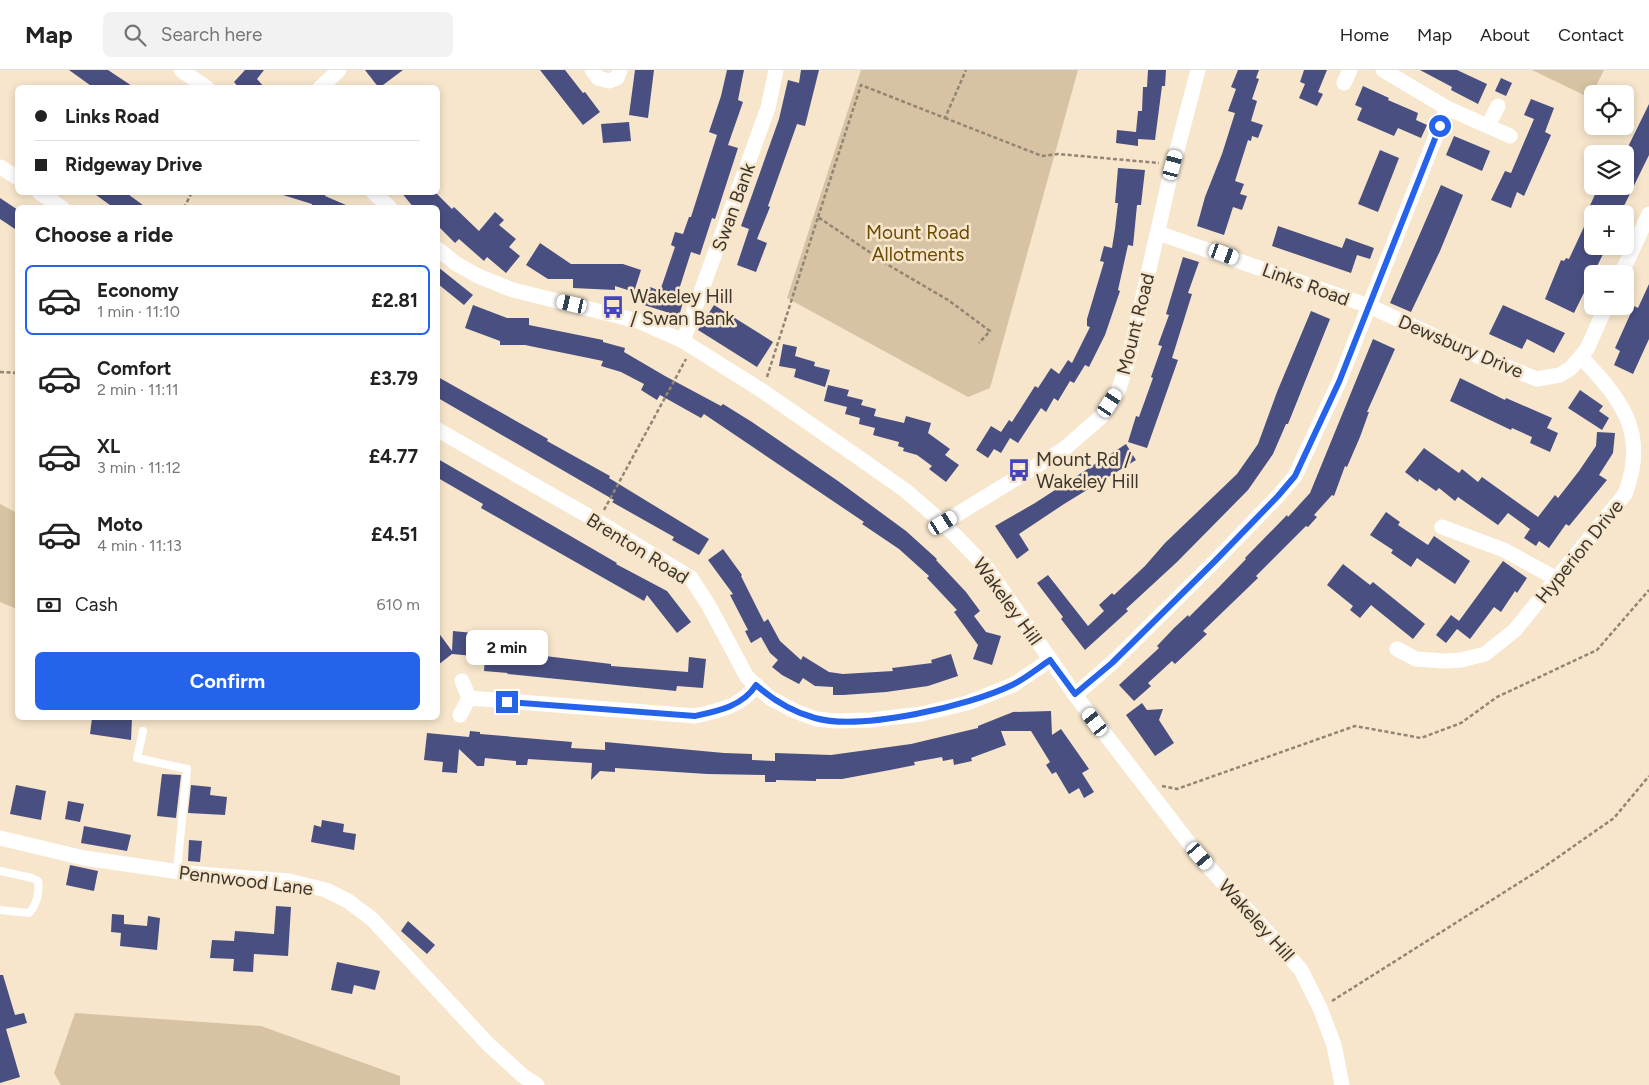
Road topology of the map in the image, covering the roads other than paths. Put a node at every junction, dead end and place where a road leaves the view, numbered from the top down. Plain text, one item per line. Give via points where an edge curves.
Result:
1 (181, 70) edge
2 (339, 70) edge
3 (592, 70) edge
4 (620, 70) edge
5 (776, 70) edge
6 (1198, 70) edge
7 (1383, 70) edge
8 (203, 85) edge
9 (323, 85) edge
10 (1498, 106) dead end
11 (1447, 108) junction
12 (1488, 126) junction
13 (1510, 136) dead end
14 (0, 167) edge
15 (15, 176) edge
16 (43, 195) edge
17 (376, 195) edge
18 (58, 205) edge
19 (387, 205) edge
20 (1649, 214) edge
21 (1158, 233) junction
22 (440, 251) edge
23 (1625, 265) edge
24 (1369, 306) junction
25 (1602, 315) edge
26 (688, 344) junction
27 (1581, 357) junction
28 (440, 431) edge
29 (943, 523) junction
30 (1442, 527) dead end
31 (1557, 579) junction
32 (1397, 649) dead end
33 (1050, 660) junction
34 (462, 681) dead end
35 (756, 685) junction
36 (1075, 694) junction
37 (469, 698) junction
38 (460, 715) dead end
39 (143, 731) dead end
40 (0, 838) edge
41 (0, 871) edge
42 (176, 872) junction
43 (0, 910) edge
44 (537, 1085) edge
45 (1342, 1085) edge

1 - 8 street
2 - 9 street
3 - 4 street via 598,78 609,81 616,78
5 - 26 street, Swan Bank via 768,108
6 - 21 street, Mount Road
7 - 11 street
10 - 12 street
11 - 12 street
11 - 24 street, Links Road
12 - 13 street
14 - 15 street
16 - 18 street
17 - 19 street
20 - 23 street
21 - 24 street, Links Road
21 - 29 street, Mount Road via 1129,358 1118,391 1102,416 1064,449
22 - 26 street, Wakeley Hill via 478,276 513,290 638,321
24 - 27 street, Dewsbury Drive via 1537,379 1560,375
24 - 36 street, Links Road via 1339,382 1295,476 1194,582 1112,663
25 - 27 street, Dewsbury Drive
26 - 29 street, Wakeley Hill via 761,390 906,491
27 - 31 street, Hyperion Drive via 1622,404 1636,441 1636,458 1633,478 1625,494
28 - 35 street, Brenton Road via 691,578 742,670
29 - 33 street, Wakeley Hill via 987,568
30 - 31 street via 1504,550
31 - 32 street, Hyperion Drive via 1515,630 1485,654 1445,661 1416,659
33 - 35 street, Brenton Road via 1013,685 967,703 921,714 871,720 816,719 770,698
33 - 36 street, Wakeley Hill
34 - 37 street
35 - 37 street via 749,696 719,711 695,716
36 - 45 street, Wakeley Hill via 1200,856 1301,970 1334,1045
37 - 38 street
39 - 42 lane via 137,758 187,769
40 - 42 street, Pennwood Lane via 84,858
41 - 43 lane via 32,878 38,881 39,886 36,903 29,913
42 - 44 street, Pennwood Lane via 289,881 326,890 348,901 372,919 488,1044

